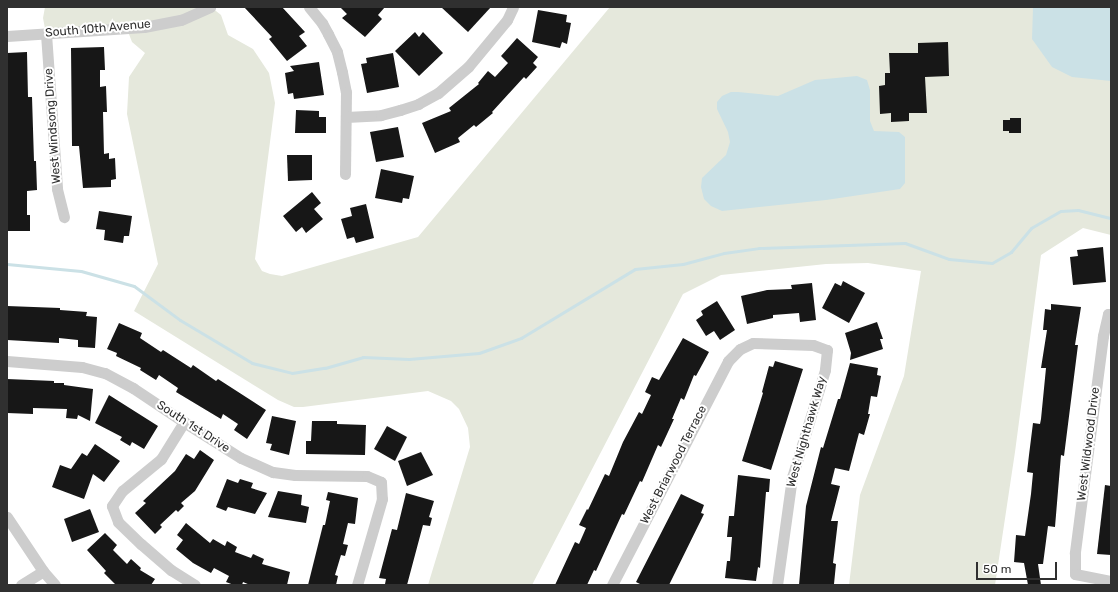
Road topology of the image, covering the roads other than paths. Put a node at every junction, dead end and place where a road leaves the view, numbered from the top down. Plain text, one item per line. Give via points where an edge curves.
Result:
1 (210, 7) edge
2 (309, 7) edge
3 (513, 8) edge
4 (46, 34) junction
5 (7, 36) edge
6 (346, 117) junction
7 (345, 174) dead end
8 (64, 216) dead end
9 (1109, 314) edge
10 (740, 349) joint
11 (7, 361) edge
12 (184, 422) junction
13 (7, 517) edge
14 (43, 571) junction
15 (1111, 581) edge
16 (21, 585) edge
17 (55, 585) edge
18 (195, 585) edge
19 (357, 585) edge
20 (612, 585) edge
21 (777, 585) edge

1 - 4 street, South 10th Avenue via 181,20 144,27
2 - 6 street via 322,23 337,52 346,92
3 - 6 street via 507,20 468,67 438,93 418,104 381,115
4 - 5 street, South 10th Avenue
4 - 8 street, West Windsong Drive via 57,189
6 - 7 street
9 - 15 street, West Wildwood Drive via 1103,336 1075,553 1075,574
10 - 20 street, West Briarwood Terrace via 728,361
10 - 21 street, West Nighthawk Way via 753,344 770,343 813,344 827,350 825,370 792,477
11 - 12 street, South 1st Drive via 82,367 105,373 133,388
12 - 18 street via 161,459 122,491 112,506 118,522 140,544 171,570
12 - 19 street, South 1st Drive via 241,458 274,472 295,475 367,476 381,482 382,499
13 - 14 street
14 - 16 street
14 - 17 street

